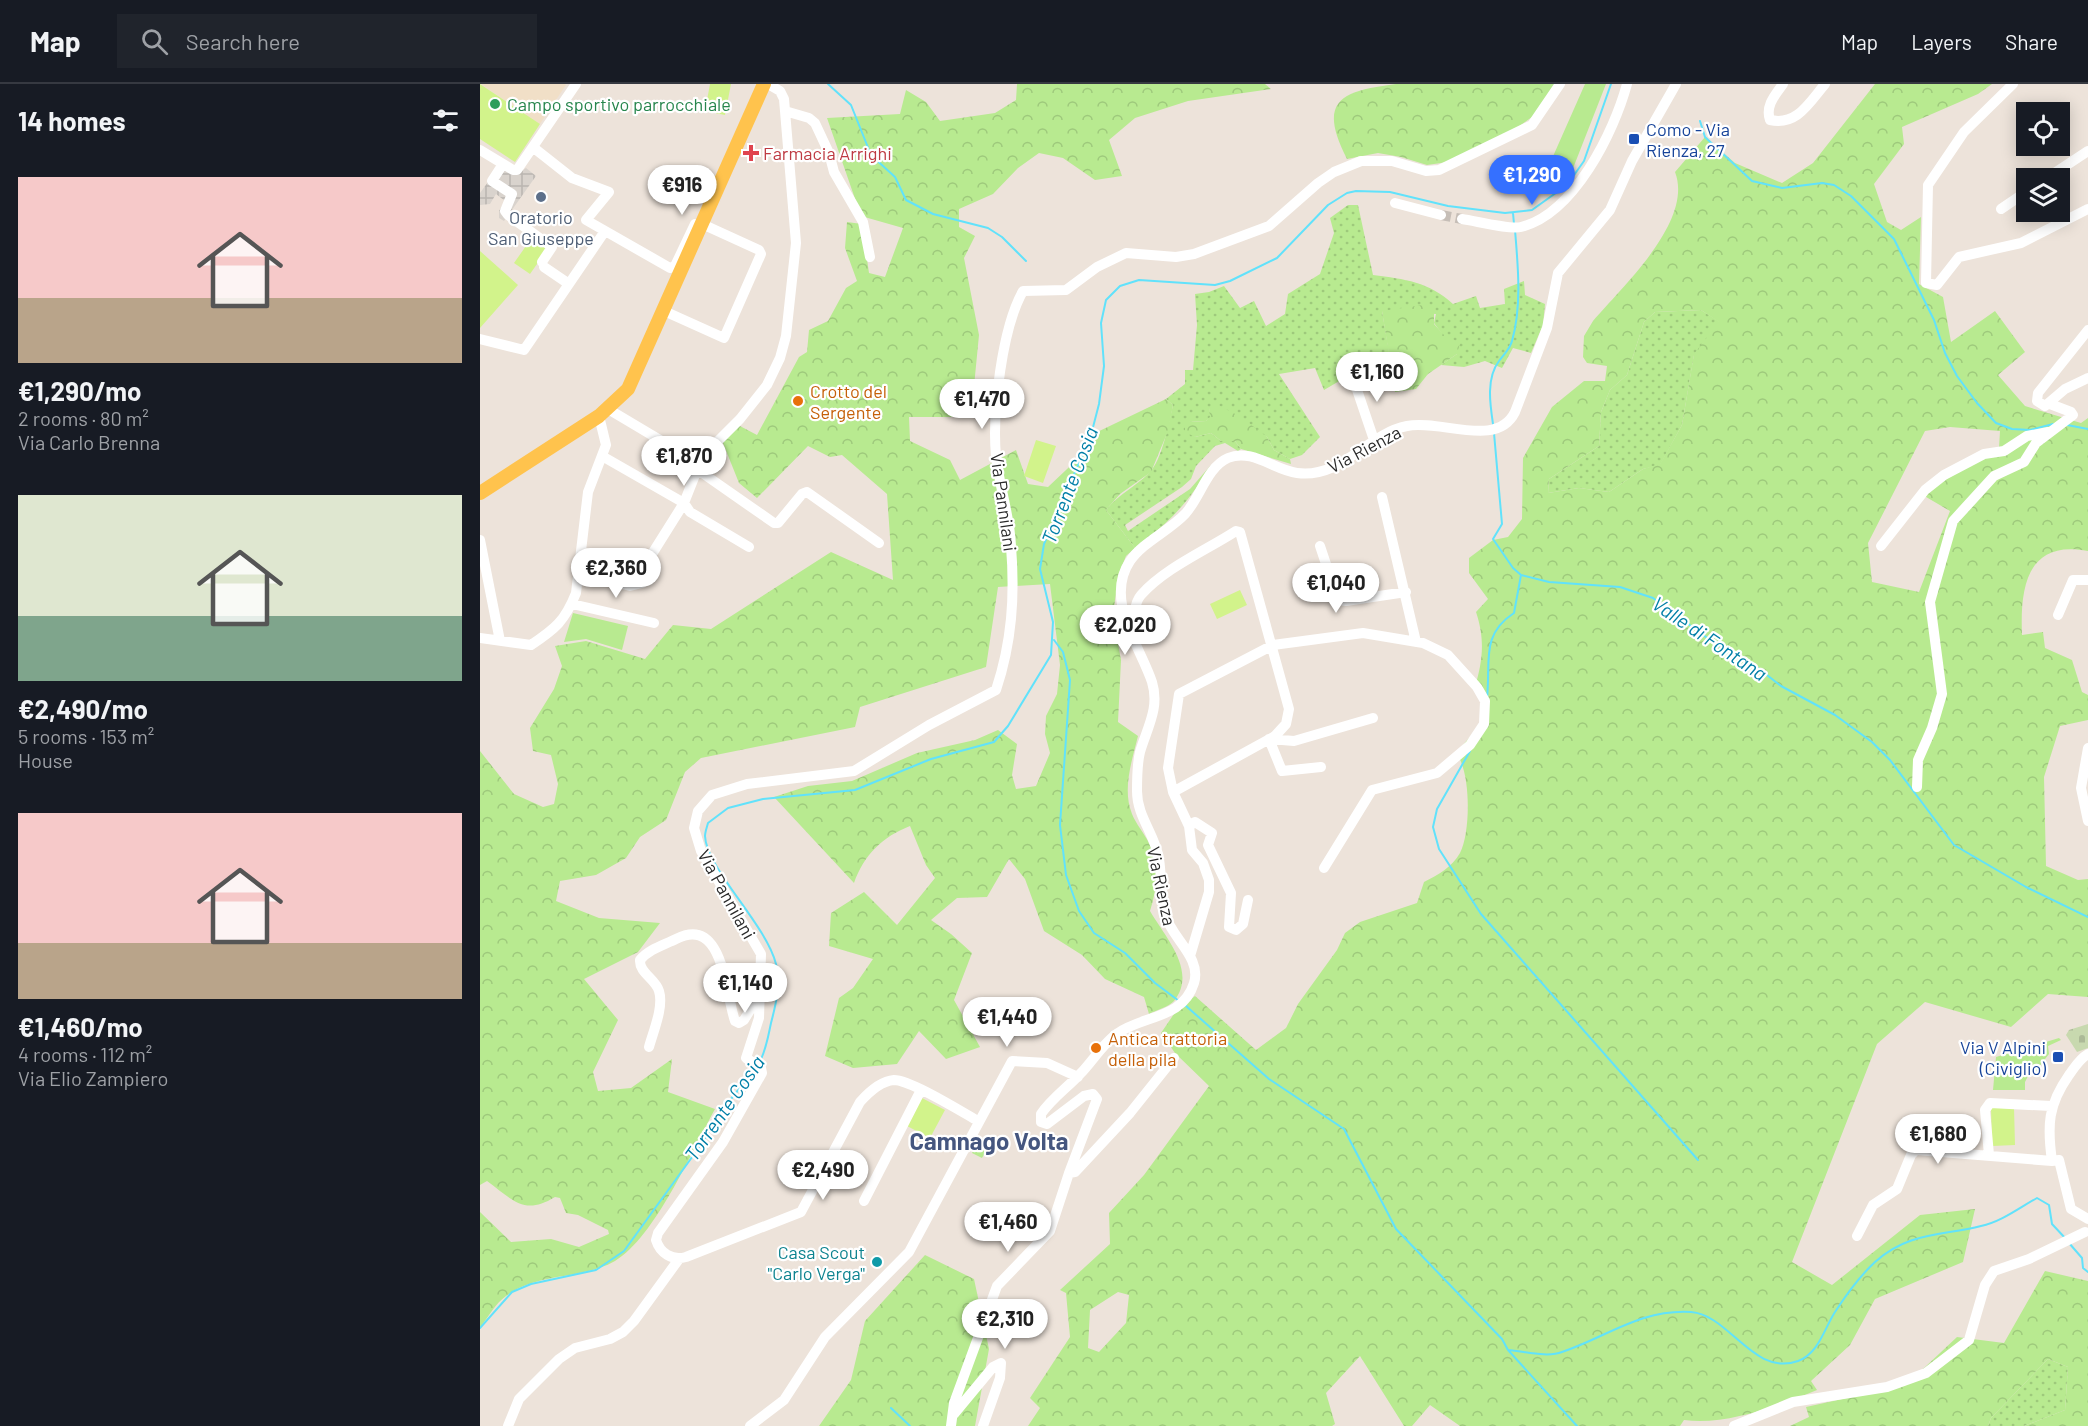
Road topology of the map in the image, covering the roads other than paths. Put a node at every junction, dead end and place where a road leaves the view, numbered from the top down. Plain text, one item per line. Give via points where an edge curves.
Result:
1 (576, 84) edge
2 (766, 84) edge
3 (1560, 84) edge
4 (1627, 84) edge
5 (1676, 84) edge
6 (1783, 84) edge
7 (1825, 84) edge
8 (2013, 84) edge
9 (785, 111) junction
10 (534, 148) junction
11 (480, 150) edge
12 (2088, 151) edge
13 (734, 153) junction
14 (508, 167) junction
15 (2062, 168) edge
16 (2016, 199) edge
17 (1395, 203) dead end
18 (2001, 209) dead end
19 (2088, 209) edge
20 (1442, 215) tunnel mouth
21 (1462, 219) tunnel mouth
22 (702, 224) junction
23 (605, 231) junction
24 (870, 257) dead end
25 (569, 284) junction
26 (664, 311) junction
27 (2088, 330) edge
28 (480, 339) edge
29 (1352, 375) dead end
30 (2088, 378) edge
31 (2050, 404) junction
32 (603, 413) junction
33 (2056, 426) junction
34 (1374, 440) junction
35 (602, 456) junction
36 (699, 470) junction
37 (480, 493) edge
38 (1382, 497) dead end
39 (684, 503) junction
40 (480, 540) edge
41 (879, 543) dead end
42 (1320, 546) dead end
43 (1881, 546) dead end
44 (749, 547) dead end
45 (579, 573) junction
46 (2088, 580) edge
47 (1406, 592) junction
48 (572, 604) junction
49 (2058, 615) dead end
50 (654, 623) dead end
51 (1128, 629) junction
52 (480, 638) edge
53 (500, 641) junction
54 (1416, 642) junction
55 (1273, 645) junction
56 (1373, 718) dead end
57 (1269, 740) junction
58 (2088, 748) edge
59 (1321, 768) dead end
60 (1917, 787) dead end
61 (1173, 792) junction
62 (2088, 821) edge
63 (1189, 826) junction
64 (1324, 868) dead end
65 (1248, 900) dead end
66 (1190, 956) junction
67 (761, 992) junction
68 (649, 1047) dead end
69 (2088, 1054) edge
70 (1174, 1058) dead end
71 (1078, 1077) junction
72 (921, 1090) junction
73 (2051, 1106) junction
74 (978, 1121) junction
75 (1989, 1155) junction
76 (2052, 1161) junction
77 (1069, 1173) junction
78 (864, 1201) dead end
79 (2084, 1217) edge
80 (2087, 1233) edge
81 (1857, 1236) dead end
82 (679, 1259) junction
83 (951, 1421) edge
84 (508, 1426) edge
85 (750, 1426) edge
86 (983, 1426) edge
87 (1734, 1426) edge

1 - 10 street
2 - 9 street via 780,91
2 - 13 main road
3 - 67 street, Via Pannilani via 1532,125 1438,170 1426,171 1392,161 1361,161 1318,183 1269,226 1176,258 1126,252 1066,290 1023,291 1014,308 998,392 996,455 1011,544 1013,610 1007,657 996,690 854,771 747,784 712,795 698,811 694,828 701,850 761,954
4 - 21 street via 1613,124 1590,169 1556,208 1516,227
5 - 34 street, Via Rienza via 1632,161 1610,210 1558,273 1547,328 1507,424 1483,431 1424,424 1401,428
6 - 7 street via 1770,104 1770,120 1789,122 1801,114
8 - 19 street via 1964,132 1928,185 1926,283 1937,285 1959,257 2021,243
9 - 24 street via 815,123 834,172 863,222
9 - 36 street via 796,243 786,336 767,385 709,450
10 - 14 street via 522,166
10 - 23 street via 572,178 609,192 586,220
11 - 14 street
12 - 15 street
13 - 22 main road
13 - 23 street via 728,153 673,268
14 - 25 street via 492,181 512,194 505,211 552,247 543,265
16 - 18 street
17 - 20 street
22 - 26 main road
22 - 26 street via 762,254 724,338
23 - 25 street
25 - 28 street via 524,350
26 - 32 main road via 628,389
27 - 31 street via 2038,393 2039,404
29 - 34 street
30 - 31 street via 2065,389
31 - 33 street via 2073,413
32 - 35 street via 606,445
32 - 36 street via 697,462
32 - 37 main road
33 - 43 street via 2027,436 2004,451 1984,454 1944,475 1925,490
33 - 60 street via 2036,443 2024,462 1994,476 1953,520 1930,602 1942,694 1918,760
34 - 51 street, Via Rienza via 1348,461 1314,473 1289,471 1250,456 1225,459 1213,470 1184,515 1129,562 1122,593
35 - 39 street
35 - 45 street via 588,492
36 - 39 street
36 - 41 street via 774,523 807,492
38 - 47 street
39 - 44 street via 690,512
39 - 45 street via 652,554 642,583 630,586
40 - 53 street
42 - 47 street via 1338,600
45 - 48 street
46 - 49 street via 2073,580
47 - 54 street
48 - 50 street
48 - 53 street via 556,628 531,645
51 - 55 street via 1140,596 1156,581 1236,531 1240,532 1247,552
51 - 66 street, Via Rienza via 1153,694 1152,723 1140,753 1139,815 1159,858 1165,917 1173,936
52 - 53 street
54 - 55 street via 1363,633
54 - 64 street via 1448,655 1477,687 1485,701 1484,724 1470,745 1437,773 1372,790
55 - 57 street via 1289,709 1286,724
55 - 61 street via 1179,694 1168,768
56 - 57 street via 1294,741
57 - 59 street via 1282,775
57 - 61 street
58 - 62 street via 2081,788
61 - 63 street
63 - 65 street via 1195,822 1212,833 1208,845 1231,893 1229,927 1236,930 1243,924
63 - 66 street via 1192,850 1203,863 1209,880
66 - 71 street via 1196,971 1188,998 1163,1015 1118,1032
67 - 68 street via 744,1020 735,1021 725,974 713,948 698,933 674,939 649,952 639,964 658,988 660,997
67 - 82 street via 759,1018 746,1058 761,1068 760,1078 723,1142 656,1240 663,1252
69 - 73 street via 2081,1058
70 - 77 street via 1130,1113 1075,1172
71 - 74 street via 1047,1063 1012,1061
71 - 77 street via 1044,1110 1040,1119 1050,1122 1084,1096 1096,1096
72 - 74 street
72 - 78 street
72 - 82 street via 894,1080 860,1102 801,1212 794,1217
73 - 75 street via 1990,1103 1985,1110
73 - 76 street via 2048,1136
74 - 85 street via 909,1252 825,1337 784,1400
75 - 76 street
75 - 81 street via 1916,1150 1897,1189 1873,1205
76 - 79 street via 2059,1160 2071,1209
77 - 83 street via 1048,1236 997,1286 954,1402
79 - 80 street
80 - 87 street via 1994,1271 1985,1285 1969,1340 1926,1373 1887,1387 1793,1402
82 - 84 street via 624,1332 574,1348 559,1359 519,1399
83 - 86 street via 993,1367 1001,1364

